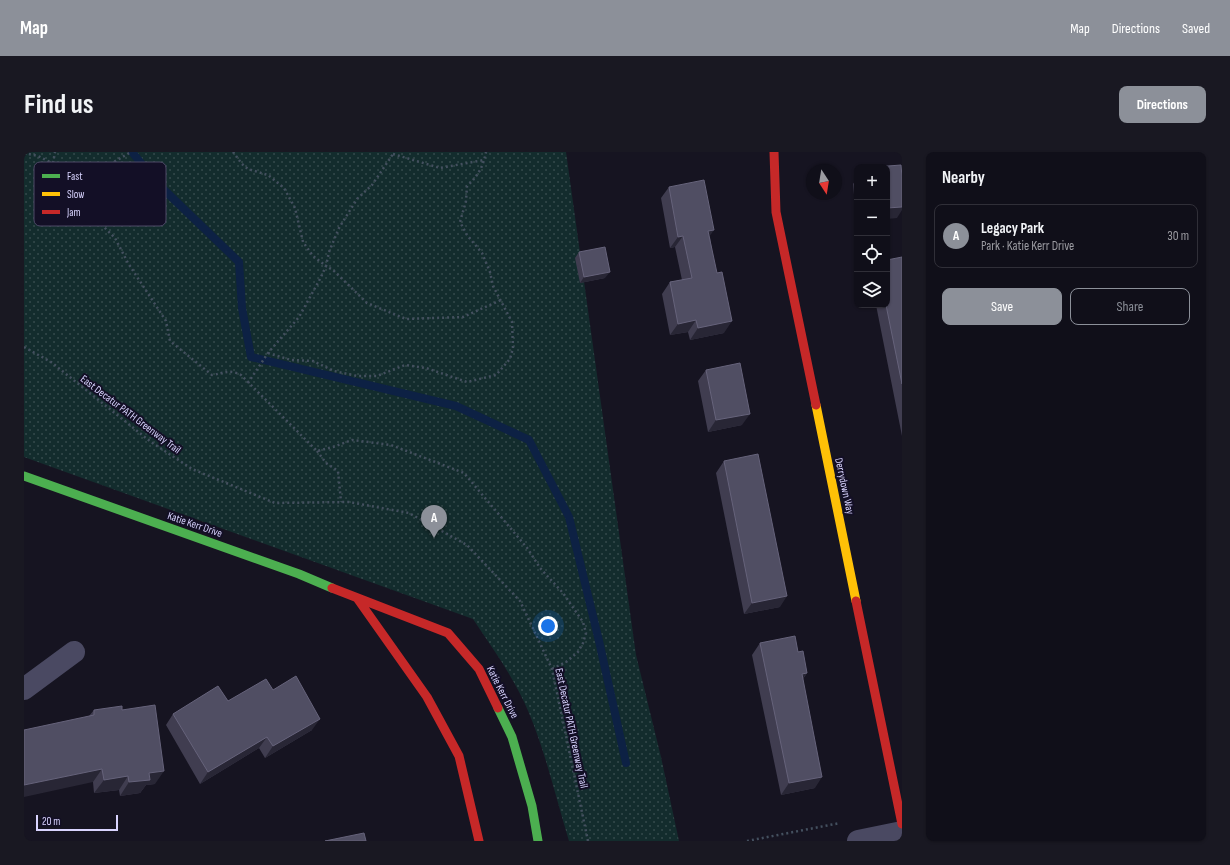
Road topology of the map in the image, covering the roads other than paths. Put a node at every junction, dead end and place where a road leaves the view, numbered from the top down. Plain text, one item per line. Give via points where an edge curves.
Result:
1 (774, 152) edge
2 (24, 476) edge
3 (357, 598) junction
4 (74, 652) dead end
5 (24, 689) edge
6 (902, 824) edge
7 (902, 832) edge
8 (479, 841) edge
9 (538, 841) edge
10 (858, 841) edge

1 - 6 street, Derrydown Way via 776,212
2 - 3 street, Katie Kerr Drive via 299,574
3 - 8 street via 427,697 459,756
3 - 9 street, Katie Kerr Drive via 448,633 479,669 512,737 532,806
4 - 5 street
7 - 10 street

